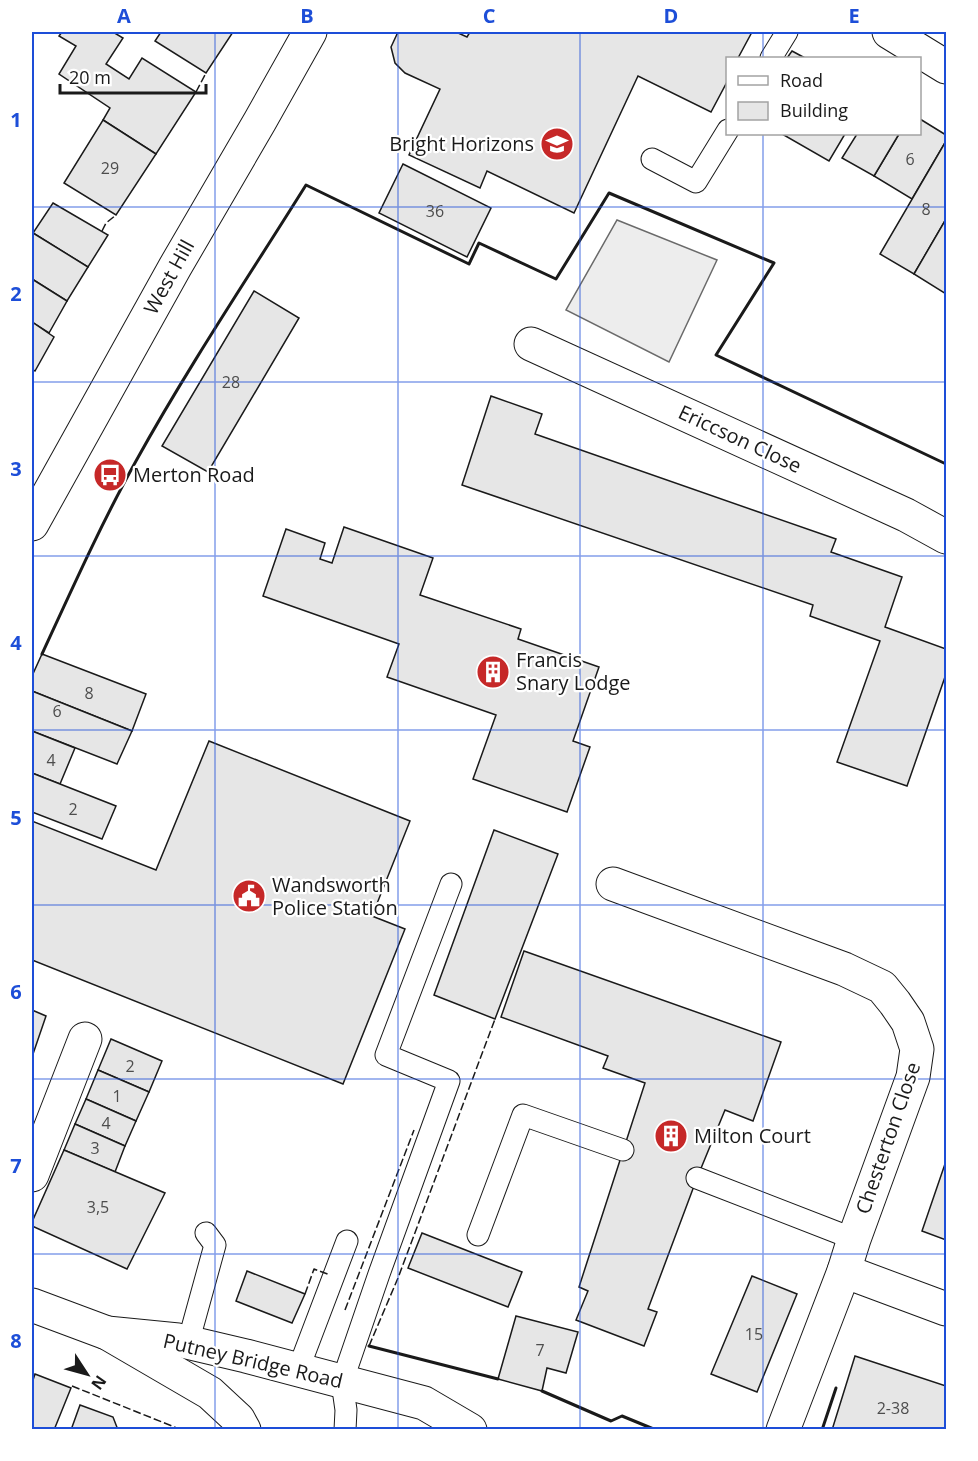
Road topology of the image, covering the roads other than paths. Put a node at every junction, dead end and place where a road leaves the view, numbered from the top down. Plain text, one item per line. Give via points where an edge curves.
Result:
1 (310, 32) edge
2 (787, 32) edge
3 (889, 32) edge
4 (772, 57) edge
5 (946, 67) edge
6 (726, 133) edge
7 (652, 159) dead end
8 (531, 344) dead end
9 (32, 524) edge
10 (946, 537) edge
11 (451, 884) dead end
12 (613, 884) dead end
13 (85, 1039) dead end
14 (623, 1150) dead end
15 (32, 1174) edge
16 (697, 1178) dead end
17 (206, 1233) dead end
18 (478, 1235) dead end
19 (854, 1239) junction
20 (347, 1241) dead end
21 (844, 1271) junction
22 (32, 1305) edge
23 (946, 1309) edge
24 (107, 1333) junction
25 (188, 1343) junction
26 (298, 1370) junction
27 (342, 1382) junction
28 (244, 1430) edge
29 (345, 1430) edge
30 (470, 1430) edge
31 (783, 1430) edge

1 - 9 main road, West Hill
2 - 4 lane
3 - 5 main road
6 - 7 lane via 696,182
8 - 10 main road, Ericcson Close via 906,515
11 - 27 lane via 386,1055 449,1081
12 - 19 main road, Chesterton Close via 844,969 882,987 896,1003 908,1022 917,1049 913,1077
13 - 15 main road
14 - 18 lane via 523,1115
16 - 19 lane
17 - 25 lane via 215,1245
19 - 21 main road, Chesterton Close
20 - 26 lane
21 - 23 main road
21 - 31 main road, Chesterton Close
22 - 24 main road, Putney Bridge Road
24 - 25 main road, Putney Bridge Road
24 - 28 main road via 210,1394 238,1419
25 - 26 main road, Putney Bridge Road
26 - 27 main road, Putney Bridge Road
27 - 29 lane
27 - 30 main road, Putney Bridge Road via 423,1403

